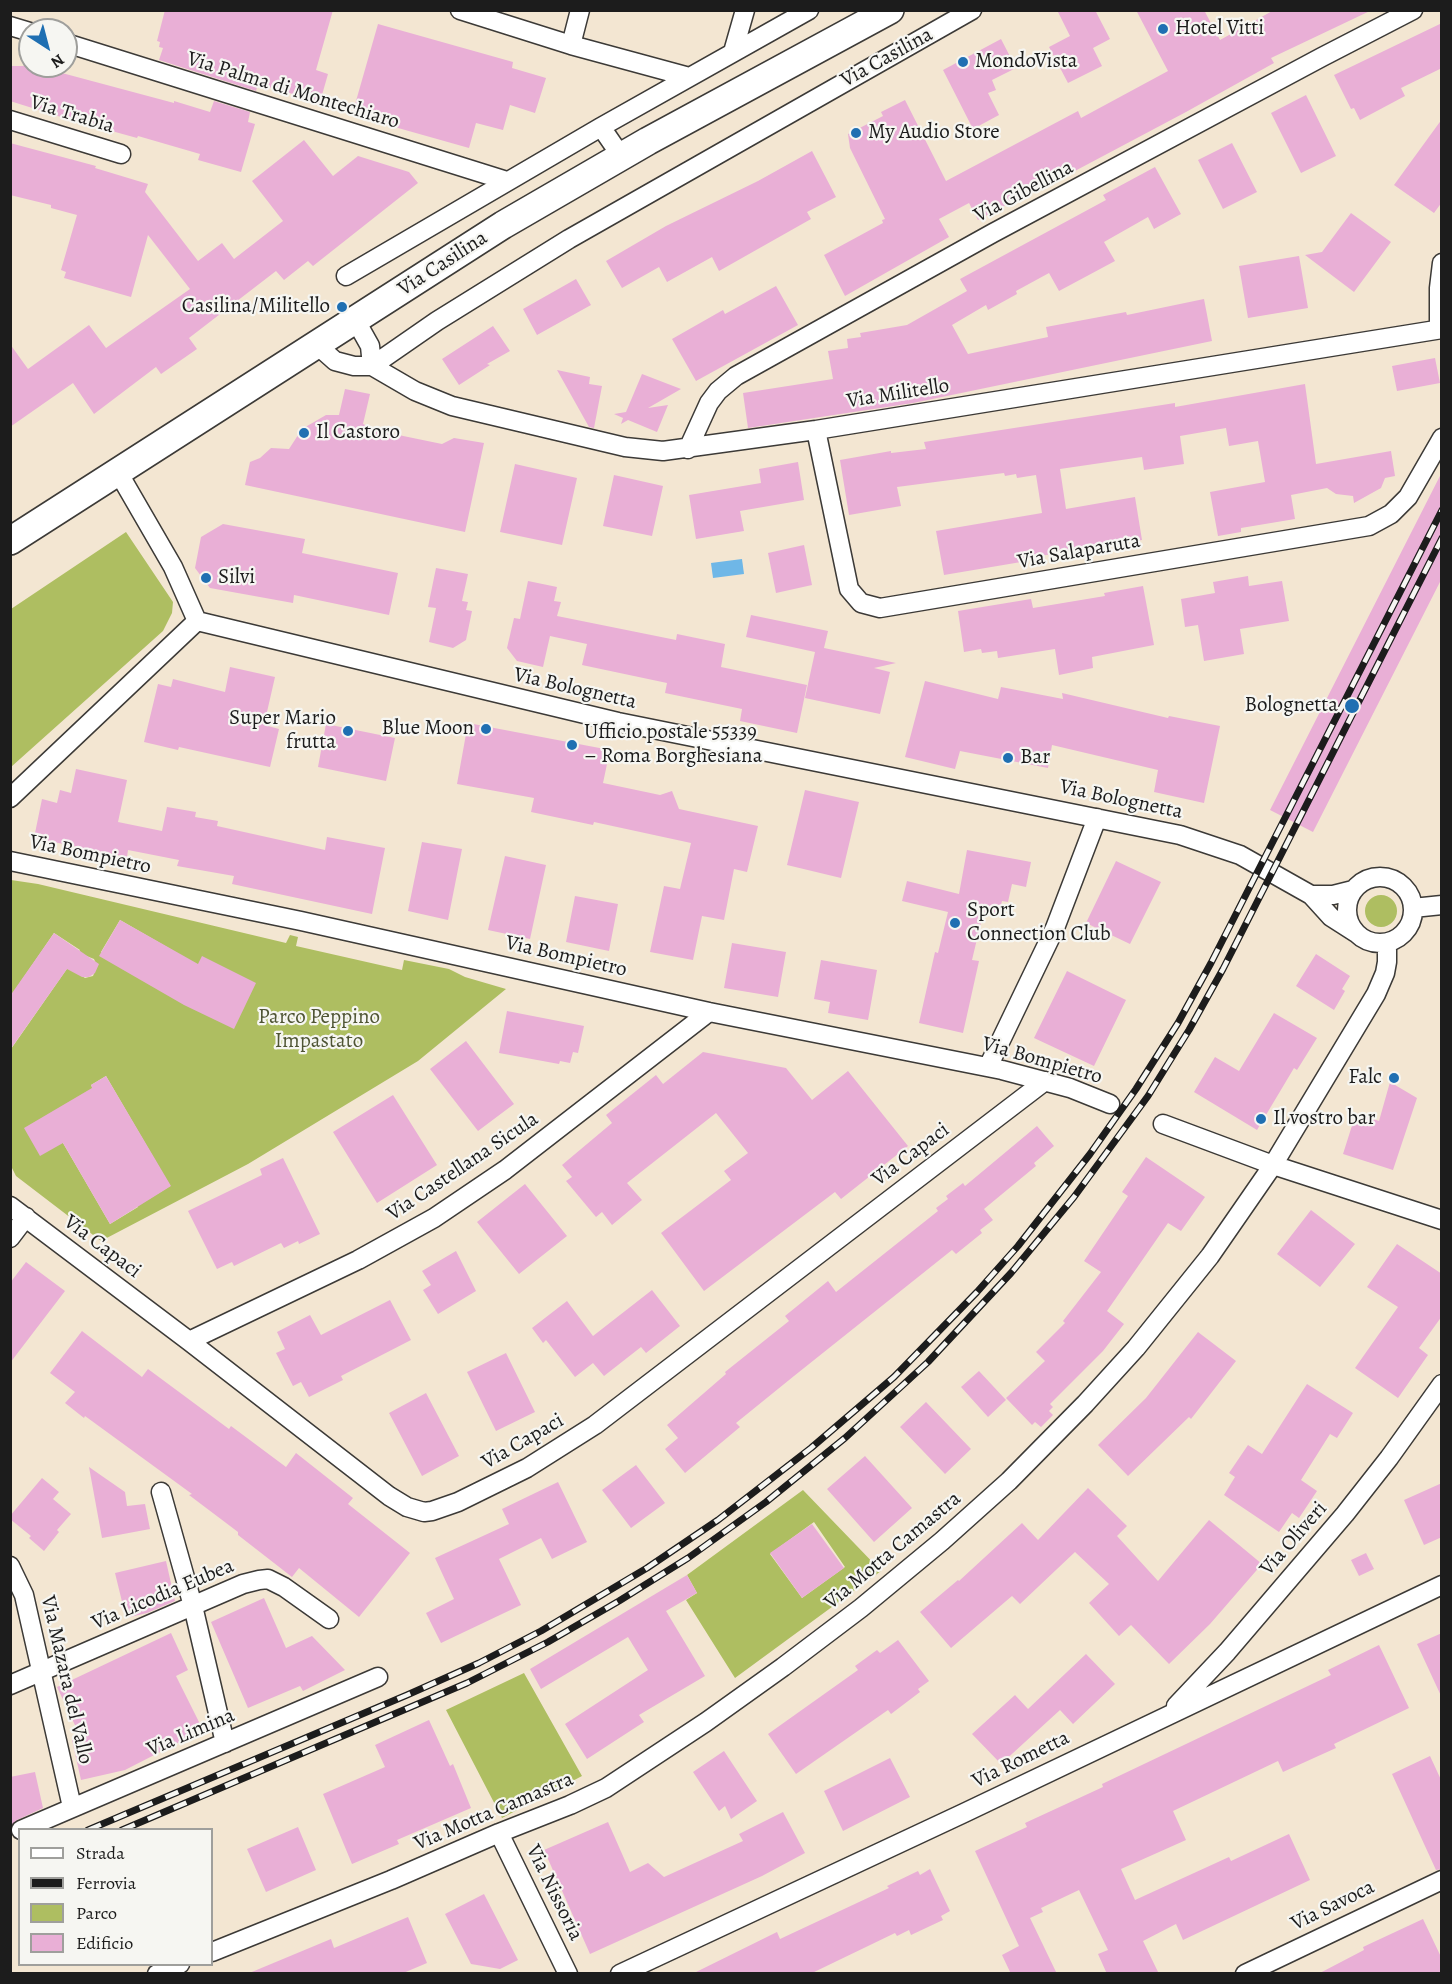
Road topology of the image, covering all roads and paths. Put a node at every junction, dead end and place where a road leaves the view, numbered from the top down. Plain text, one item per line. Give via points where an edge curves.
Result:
1 (460, 10) edge
2 (580, 10) edge
3 (745, 10) edge
4 (809, 10) edge
5 (890, 10) edge
6 (972, 10) edge
7 (1413, 10) edge
8 (571, 45) junction
9 (78, 48) edge
10 (733, 52) junction
11 (689, 77) junction
12 (10, 120) edge
13 (601, 127) junction
14 (121, 154) dead end
15 (621, 156) junction
16 (507, 181) junction
17 (1442, 263) edge
18 (346, 276) dead end
19 (356, 321) junction
20 (1440, 329) edge
21 (317, 345) junction
22 (372, 366) junction
23 (816, 430) junction
24 (1442, 438) edge
25 (688, 448) junction
26 (118, 472) junction
27 (10, 541) edge
28 (198, 621) junction
29 (10, 798) edge
30 (1097, 818) junction
31 (10, 861) edge
32 (1353, 890) junction
33 (1311, 895) junction
34 (1442, 905) edge
35 (1413, 908) junction
36 (1356, 933) junction
37 (1387, 942) junction
38 (709, 1012) junction
39 (988, 1067) junction
40 (1045, 1081) junction
41 (1110, 1104) dead end
42 (1162, 1124) dead end
43 (1273, 1165) junction
44 (10, 1206) edge
45 (26, 1217) junction
46 (1442, 1220) edge
47 (10, 1238) edge
48 (189, 1341) junction
49 (1442, 1384) edge
50 (161, 1492) dead end
51 (10, 1566) edge
52 (1442, 1584) edge
53 (193, 1606) junction
54 (329, 1619) dead end
55 (42, 1671) junction
56 (378, 1677) dead end
57 (10, 1685) edge
58 (1168, 1714) junction
59 (225, 1743) junction
60 (72, 1807) junction
61 (25, 1828) edge
62 (499, 1833) junction
63 (1442, 1880) edge
64 (213, 1952) edge
65 (177, 1966) edge
66 (157, 1974) edge
67 (568, 1974) edge
68 (620, 1974) edge
69 (1245, 1974) edge

1 - 8 street
2 - 8 street
3 - 10 street
4 - 10 street, Via Casilina
5 - 15 main road, Via Casilina
6 - 22 street, Via Casilina via 578,234 436,321
7 - 25 street, Via Gibellina via 993,233 736,376 709,403
8 - 11 street
9 - 16 street, Via Palma di Montechiaro
10 - 11 street, Via Casilina
11 - 13 street, Via Casilina
12 - 14 street, Via Trabia
13 - 15 street
13 - 16 street, Via Casilina
15 - 19 main road, Via Casilina via 502,225
16 - 18 street, Via Casilina
17 - 20 street
19 - 21 main road, Via Casilina
19 - 22 street via 370,346
20 - 23 street, Via Militello
21 - 22 street, Via Militello via 335,361
21 - 26 main road, Via Casilina
22 - 25 street, Via Militello via 432,399 466,409 625,447 663,451
23 - 24 street, Via Salaparuta via 849,589 856,600 880,608 1369,525 1391,514 1408,497
23 - 25 street, Via Militello
26 - 27 main road, Via Casilina
26 - 28 street
28 - 29 street
28 - 30 street, Via Bolognetta via 618,722
30 - 33 street, Via Bolognetta via 1211,844 1254,861
30 - 39 street via 1047,946
31 - 38 street, Via Bompietro
32 - 33 street
32 - 35 street via 1362,882 1384,877 1404,887
32 - 36 street via 1347,912
33 - 36 street, Via Bolognetta via 1331,917
34 - 35 street
35 - 37 street via 1406,930
36 - 37 street via 1365,940
37 - 43 street, Via Motta Camastra via 1387,962 1376,994
38 - 39 street, Via Bompietro
38 - 48 street, Via Castellana Sicula via 505,1170 434,1218 358,1260
39 - 40 street, Via Bompietro
40 - 41 street, Via Bompietro
40 - 48 street, Via Capaci via 596,1425 527,1468 445,1508 424,1512 396,1501
42 - 43 street
43 - 46 street
43 - 62 street, Via Motta Camastra via 1197,1273 1136,1348 1035,1456 934,1549 783,1667 626,1776 576,1803
44 - 45 street, Via Capaci
45 - 47 street
45 - 48 street, Via Capaci
49 - 58 street, Via Oliveri via 1345,1514 1227,1652
50 - 53 street
51 - 55 street, Via Mazara del Vallo via 22,1588
52 - 58 street, Via Rometta
53 - 54 street, Via Licodia Eubea via 250,1581 268,1579
53 - 55 street, Via Licodia Eubea
53 - 59 street
55 - 57 street, Via Licodia Eubea
55 - 60 street, Via Mazara del Vallo
56 - 59 street, Via Limina
58 - 68 street, Via Rometta
59 - 60 street, Via Limina
60 - 61 street, Via Limina
62 - 64 street, Via Motta Camastra
62 - 67 street, Via Nissoria
63 - 69 street, Via Savoca
65 - 66 street

